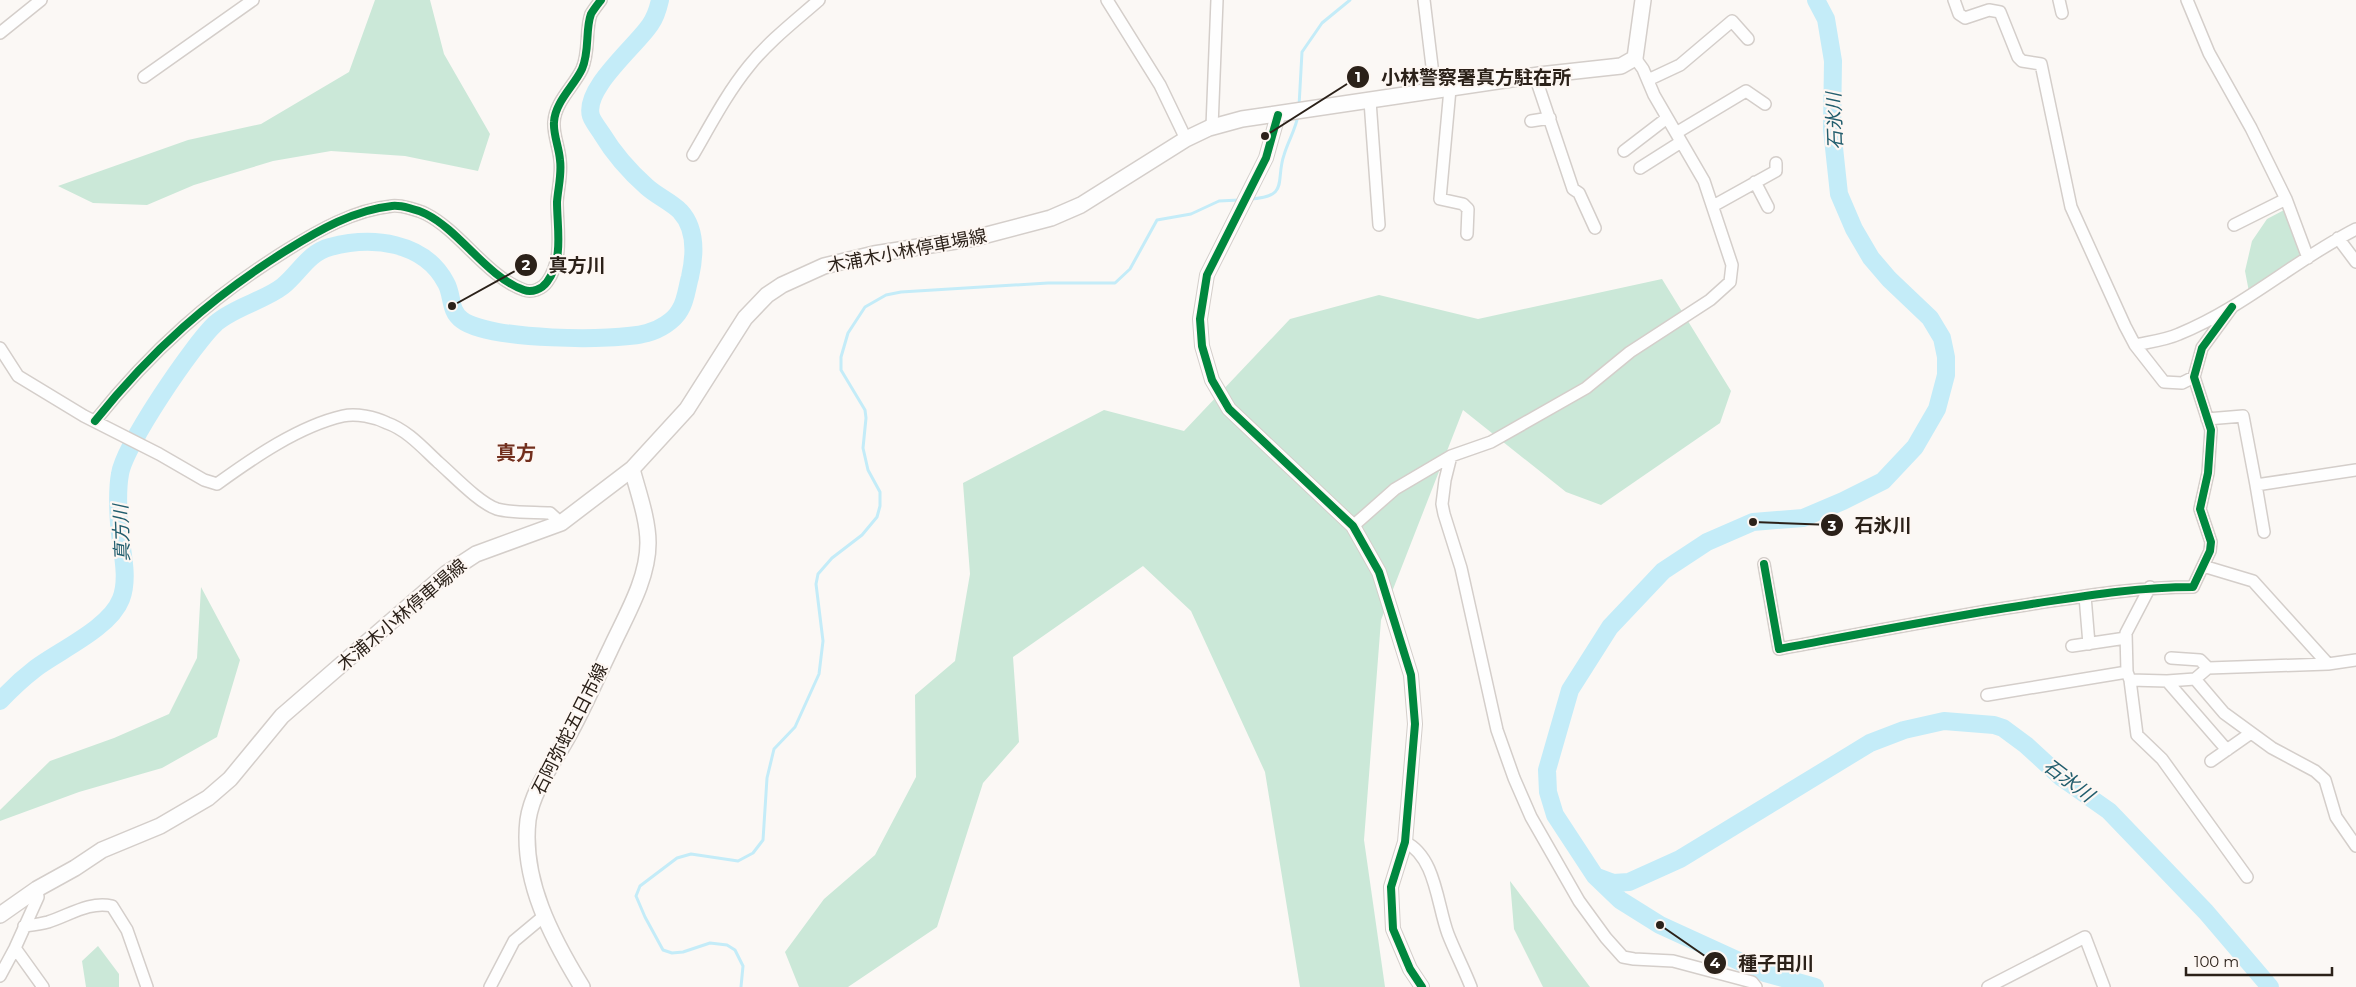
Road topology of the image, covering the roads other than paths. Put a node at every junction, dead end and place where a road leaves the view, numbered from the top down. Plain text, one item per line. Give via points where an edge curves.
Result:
1 (41, 0) edge
2 (253, 0) edge
3 (602, 0) edge
4 (819, 0) edge
5 (1107, 0) edge
6 (1217, 0) edge
7 (1424, 0) edge
8 (1644, 0) edge
9 (1954, 0) edge
10 (2059, 0) edge
11 (2187, 0) edge
12 (2062, 13) dead end
13 (0, 33) edge
14 (1748, 39) dead end
15 (1635, 58) junction
16 (1536, 76) junction
17 (144, 77) dead end
18 (1648, 80) junction
19 (1442, 90) junction
20 (1370, 101) junction
21 (1765, 104) dead end
22 (1278, 115) junction
23 (1550, 118) junction
24 (1668, 118) junction
25 (1531, 120) dead end
26 (1212, 127) junction
27 (1678, 137) junction
28 (1186, 139) junction
29 (1624, 151) dead end
30 (693, 154) dead end
31 (1776, 163) dead end
32 (1640, 168) dead end
33 (1755, 182) junction
34 (2286, 200) junction
35 (1713, 206) junction
36 (1768, 207) dead end
37 (1379, 225) dead end
38 (2234, 225) dead end
39 (1595, 228) dead end
40 (2356, 229) edge
41 (1467, 234) dead end
42 (2338, 238) junction
43 (2308, 258) junction
44 (2356, 262) edge
45 (2232, 307) junction
46 (2135, 345) junction
47 (0, 348) edge
48 (2194, 377) junction
49 (2207, 419) junction
50 (99, 423) junction
51 (1451, 456) junction
52 (632, 469) junction
53 (2356, 470) edge
54 (2256, 485) junction
55 (561, 524) junction
56 (1353, 526) junction
57 (2264, 532) dead end
58 (1764, 564) dead end
59 (2202, 566) junction
60 (2150, 587) junction
61 (2085, 596) junction
62 (2126, 638) junction
63 (2089, 644) junction
64 (2072, 646) dead end
65 (2171, 658) dead end
66 (2356, 660) edge
67 (2328, 664) junction
68 (2208, 668) junction
69 (2129, 676) junction
70 (2195, 679) junction
71 (2167, 681) junction
72 (1987, 695) dead end
73 (2251, 733) junction
74 (2227, 750) junction
75 (2211, 761) dead end
76 (1405, 842) junction
77 (2356, 846) edge
78 (2247, 877) dead end
79 (37, 889) junction
80 (0, 915) edge
81 (544, 916) junction
82 (24, 926) junction
83 (15, 948) junction
84 (0, 976) edge
85 (43, 987) edge
86 (146, 987) edge
87 (490, 987) edge
88 (582, 987) edge
89 (1422, 987) edge
90 (1471, 987) edge
91 (1756, 987) edge
92 (1988, 987) edge
93 (2104, 987) edge

1 - 13 street
2 - 17 street
3 - 50 street via 591,15 588,50 582,68 560,103 554,120 561,171 557,201 559,251 547,282 541,288 525,290 496,273 425,214 392,206 362,211 303,240 255,270 196,314 130,379
4 - 30 street via 775,38 750,65 728,94
5 - 28 street via 1160,85
6 - 26 street
7 - 19 street
8 - 15 main road
9 - 46 street via 1959,14 1965,18 1989,10 2000,12 2018,57 2022,61 2041,64 2071,207
10 - 12 street
11 - 34 street via 2209,53 2252,128
14 - 18 street via 1732,21 1680,64
15 - 16 main road, 木浦木小林停車場線 via 1621,66
15 - 18 street
16 - 19 main road, 木浦木小林停車場線
16 - 23 street
18 - 24 street
19 - 20 main road, 木浦木小林停車場線
19 - 41 street via 1440,199 1463,204 1468,209
20 - 22 main road, 木浦木小林停車場線
20 - 37 street
21 - 27 street via 1746,91
22 - 26 main road, 木浦木小林停車場線 via 1242,119
22 - 56 street via 1266,158 1207,275 1200,318 1202,346 1212,380 1229,409
23 - 25 street
23 - 39 street via 1573,189 1579,194
24 - 27 street
24 - 29 street
26 - 28 main road, 木浦木小林停車場線
27 - 32 street
27 - 35 street via 1704,181
28 - 52 main road, 木浦木小林停車場線 via 1081,205 1051,218 976,238 874,254 824,266 782,285 744,318 687,409
31 - 33 street via 1776,171
33 - 35 street
33 - 36 street
34 - 38 street
34 - 43 street
35 - 51 street via 1732,264 1730,282 1710,300 1630,352 1586,388 1492,442
40 - 42 street
42 - 43 street
42 - 44 street
43 - 45 street
45 - 46 street via 2178,335
45 - 48 street via 2202,348
46 - 48 street via 2164,382 2182,382
47 - 50 street via 18,376
48 - 49 street
49 - 54 street via 2243,416
49 - 59 street via 2211,430 2208,473 2200,509 2211,542
50 - 55 street via 217,484 285,440 320,424 344,415 369,417 389,423 408,435 465,487 497,509 550,512
51 - 56 street via 1395,489
51 - 91 street via 1442,504 1444,514 1461,568 1496,730 1531,818 1579,901 1623,956 1674,960 1752,982
52 - 55 main road, 木浦木小林停車場線
52 - 81 main road, 石阿弥蛇五日市線 via 648,543 641,582 578,720 537,793 528,819 533,881
53 - 54 street
54 - 57 street
55 - 79 main road, 木浦木小林停車場線 via 476,554 447,573 282,716 230,779 208,798 160,826 102,850
56 - 76 street via 1379,572 1411,675 1415,724
58 - 61 street via 1779,649 1965,614
59 - 60 street via 2193,587
59 - 67 street via 2253,581
60 - 61 street
60 - 62 street
61 - 63 street
62 - 63 street
62 - 69 street
63 - 64 street
65 - 68 street via 2200,660
66 - 67 street
67 - 68 street
68 - 70 street
69 - 71 street
69 - 72 street
69 - 78 street via 2137,735 2162,759
70 - 71 street
70 - 73 street via 2224,713
71 - 74 street
73 - 74 street
73 - 77 street via 2325,780 2336,817
74 - 75 street
76 - 89 street via 1391,887 1393,929 1410,970
76 - 90 street via 1414,847 1430,871 1448,933
79 - 80 main road, 木浦木小林停車場線
79 - 82 street via 38,897
81 - 87 street via 514,941
81 - 88 main road, 石阿弥蛇五日市線
82 - 83 street
82 - 86 street via 46,923 91,905 112,906 126,930
83 - 84 street
83 - 85 street
92 - 93 street via 2085,938

